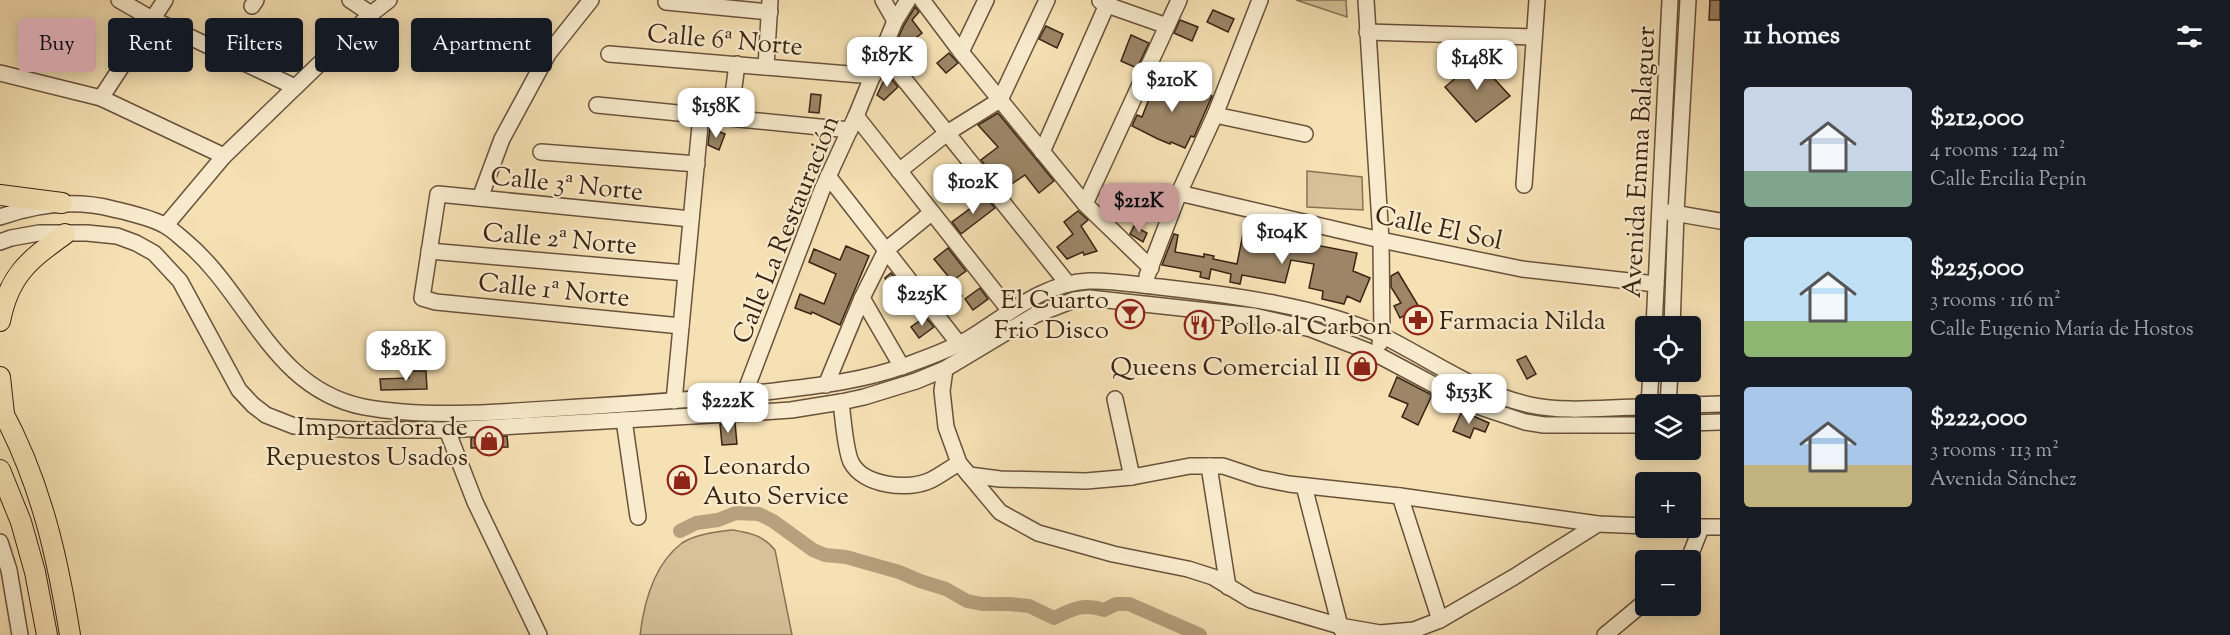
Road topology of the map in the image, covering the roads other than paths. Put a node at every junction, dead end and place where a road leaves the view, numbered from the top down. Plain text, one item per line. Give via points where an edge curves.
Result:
1 (119, 0) edge
2 (165, 0) edge
3 (350, 0) edge
4 (389, 0) edge
5 (591, 0) edge
6 (908, 0) edge
7 (922, 0) edge
8 (986, 0) edge
9 (1047, 0) edge
10 (1179, 0) edge
11 (1260, 0) edge
12 (1366, 0) edge
13 (1538, 0) edge
14 (1670, 0) edge
15 (1688, 0) edge
16 (666, 2) dead end
17 (1105, 2) edge
18 (770, 6) edge
19 (891, 9) edge
20 (371, 14) junction
21 (152, 18) joint
22 (1167, 26) junction
23 (1367, 32) junction
24 (1534, 37) junction
25 (193, 38) edge
26 (961, 52) junction
27 (883, 53) junction
28 (609, 54) dead end
29 (737, 64) junction
30 (766, 67) junction
31 (118, 72) edge
32 (0, 73) edge
33 (873, 76) junction
34 (296, 87) junction
35 (101, 98) junction
36 (1000, 100) junction
37 (597, 105) dead end
38 (701, 115) junction
39 (1215, 115) junction
40 (730, 118) junction
41 (853, 123) junction
42 (947, 133) junction
43 (1305, 134) dead end
44 (541, 152) dead end
45 (1042, 152) junction
46 (224, 156) junction
47 (697, 164) junction
48 (899, 171) junction
49 (828, 176) junction
50 (1524, 185) dead end
51 (1179, 194) junction
52 (0, 195) edge
53 (480, 198) junction
54 (63, 203) junction
55 (1085, 204) junction
56 (1659, 211) junction
57 (931, 213) junction
58 (1676, 213) junction
59 (0, 217) edge
60 (692, 219) junction
61 (1720, 221) edge
62 (166, 225) junction
63 (65, 234) junction
64 (1381, 240) junction
65 (0, 242) edge
66 (429, 250) junction
67 (886, 250) junction
68 (1151, 267) junction
69 (686, 273) junction
70 (1068, 284) junction
71 (1656, 284) junction
72 (1143, 285) junction
73 (862, 298) junction
74 (1140, 302) junction
75 (1010, 311) junction
76 (1655, 316) edge
77 (1672, 316) edge
78 (0, 321) edge
79 (681, 326) junction
80 (1382, 336) junction
81 (959, 344) junction
82 (1378, 354) junction
83 (902, 367) junction
84 (945, 369) junction
85 (0, 377) edge
86 (826, 385) junction
87 (744, 395) junction
88 (1115, 399) dead end
89 (674, 401) junction
90 (841, 402) junction
91 (1720, 404) edge
92 (1701, 405) edge
93 (1635, 406) edge
94 (2, 410) edge
95 (746, 413) junction
96 (624, 420) junction
97 (1720, 422) edge
98 (1701, 423) edge
99 (1635, 425) edge
100 (447, 430) junction
101 (959, 463) junction
102 (1209, 466) junction
103 (0, 470) edge
104 (969, 475) junction
105 (1132, 477) junction
106 (1304, 486) junction
107 (1400, 496) junction
108 (638, 517) dead end
109 (1598, 524) junction
110 (1635, 526) edge
111 (1720, 527) edge
112 (1701, 528) edge
113 (0, 542) edge
114 (4, 570) edge
115 (35, 572) junction
116 (1228, 587) junction
117 (1635, 610) edge
118 (1440, 620) junction
119 (1342, 631) edge
120 (20, 635) edge
121 (47, 635) edge
122 (70, 635) edge
123 (539, 635) edge
124 (1605, 635) edge

1 - 21 street
2 - 21 street
3 - 20 street
4 - 20 street
5 - 53 street via 548,54 502,139
6 - 19 street, Calle La Restauración
7 - 26 street
8 - 26 street
9 - 36 street
10 - 22 street
11 - 39 street
12 - 23 street
13 - 24 street
14 - 56 street, Avenida Emma Balaguer
15 - 58 street, Avenida Emma Balaguer
16 - 18 street
17 - 22 street
17 - 45 street
18 - 30 street
19 - 27 street, Calle La Restauración
20 - 34 street
22 - 55 street
23 - 24 street
23 - 64 street
24 - 50 street
25 - 34 street
26 - 36 street
27 - 33 street, Calle La Restauración
27 - 42 street
28 - 29 street, Calle 6ª Norte
29 - 30 street, Calle 6ª Norte
29 - 40 street
30 - 33 street, Calle 6ª Norte
31 - 35 street
32 - 35 street
33 - 41 street, Calle La Restauración
34 - 46 street
35 - 46 street
36 - 42 street
36 - 45 street
37 - 38 street
38 - 40 street
38 - 47 street
39 - 43 street
39 - 51 street
40 - 41 street
41 - 48 street
41 - 49 street, Calle La Restauración
42 - 48 street
42 - 70 street
44 - 47 street
45 - 55 street
46 - 62 street
47 - 60 street
48 - 57 street
49 - 67 street
49 - 87 street, Calle La Restauración
51 - 64 street, Calle El Sol
51 - 68 street
52 - 54 main road
53 - 60 street, Calle 3ª Norte
53 - 66 street, Calle 3ª Norte via 438,194
54 - 59 street
54 - 62 street via 90,203
55 - 68 street
56 - 58 street
56 - 71 street, Avenida Emma Balaguer
57 - 67 street
57 - 75 street
58 - 61 street
58 - 77 street, Avenida Emma Balaguer
60 - 69 street
62 - 89 street via 201,254 267,343 311,383 337,398 364,406 440,412
63 - 65 street via 39,233
63 - 78 main road via 31,259 16,276
63 - 100 street via 117,236 154,253 180,281 239,390 266,415 294,426
64 - 71 street, Calle El Sol via 1539,272
64 - 80 street
66 - 69 street, Calle 2ª Norte
66 - 79 street, Calle 1ª Norte via 422,298
67 - 73 street
67 - 81 street
68 - 72 street
69 - 79 street
70 - 72 street via 1089,281
70 - 75 street via 1050,289
71 - 76 street, Avenida Emma Balaguer
72 - 74 street
72 - 80 street via 1309,312
73 - 83 street
73 - 86 street
74 - 82 street via 1301,326
74 - 84 street via 1089,298 1052,308
75 - 81 street
79 - 89 street
80 - 82 street
80 - 93 street via 1474,386 1522,402 1553,408
81 - 83 street
82 - 99 street via 1468,403 1525,422
83 - 86 street
84 - 90 street via 885,392
84 - 101 street via 942,391 946,427
85 - 94 main road
86 - 87 street
87 - 89 street
87 - 95 street, Calle La Restauración
88 - 105 street
90 - 95 street
90 - 101 street via 850,460 857,471 871,479 899,485 918,484
91 - 92 street
94 - 122 main road via 37,488 51,533
95 - 96 street
96 - 100 street
96 - 108 street
97 - 98 street
100 - 123 street via 475,502
101 - 104 street
102 - 105 street
102 - 106 street
102 - 116 street
103 - 115 main road
104 - 105 street via 1042,482
104 - 116 street via 1000,512 1038,533 1188,569
106 - 107 street
106 - 119 street
107 - 109 street
107 - 118 street
109 - 110 street
109 - 118 street
111 - 112 street
113 - 114 street
114 - 115 street
114 - 120 street
115 - 121 main road
116 - 119 street via 1251,600
117 - 124 street
118 - 119 street via 1414,630

